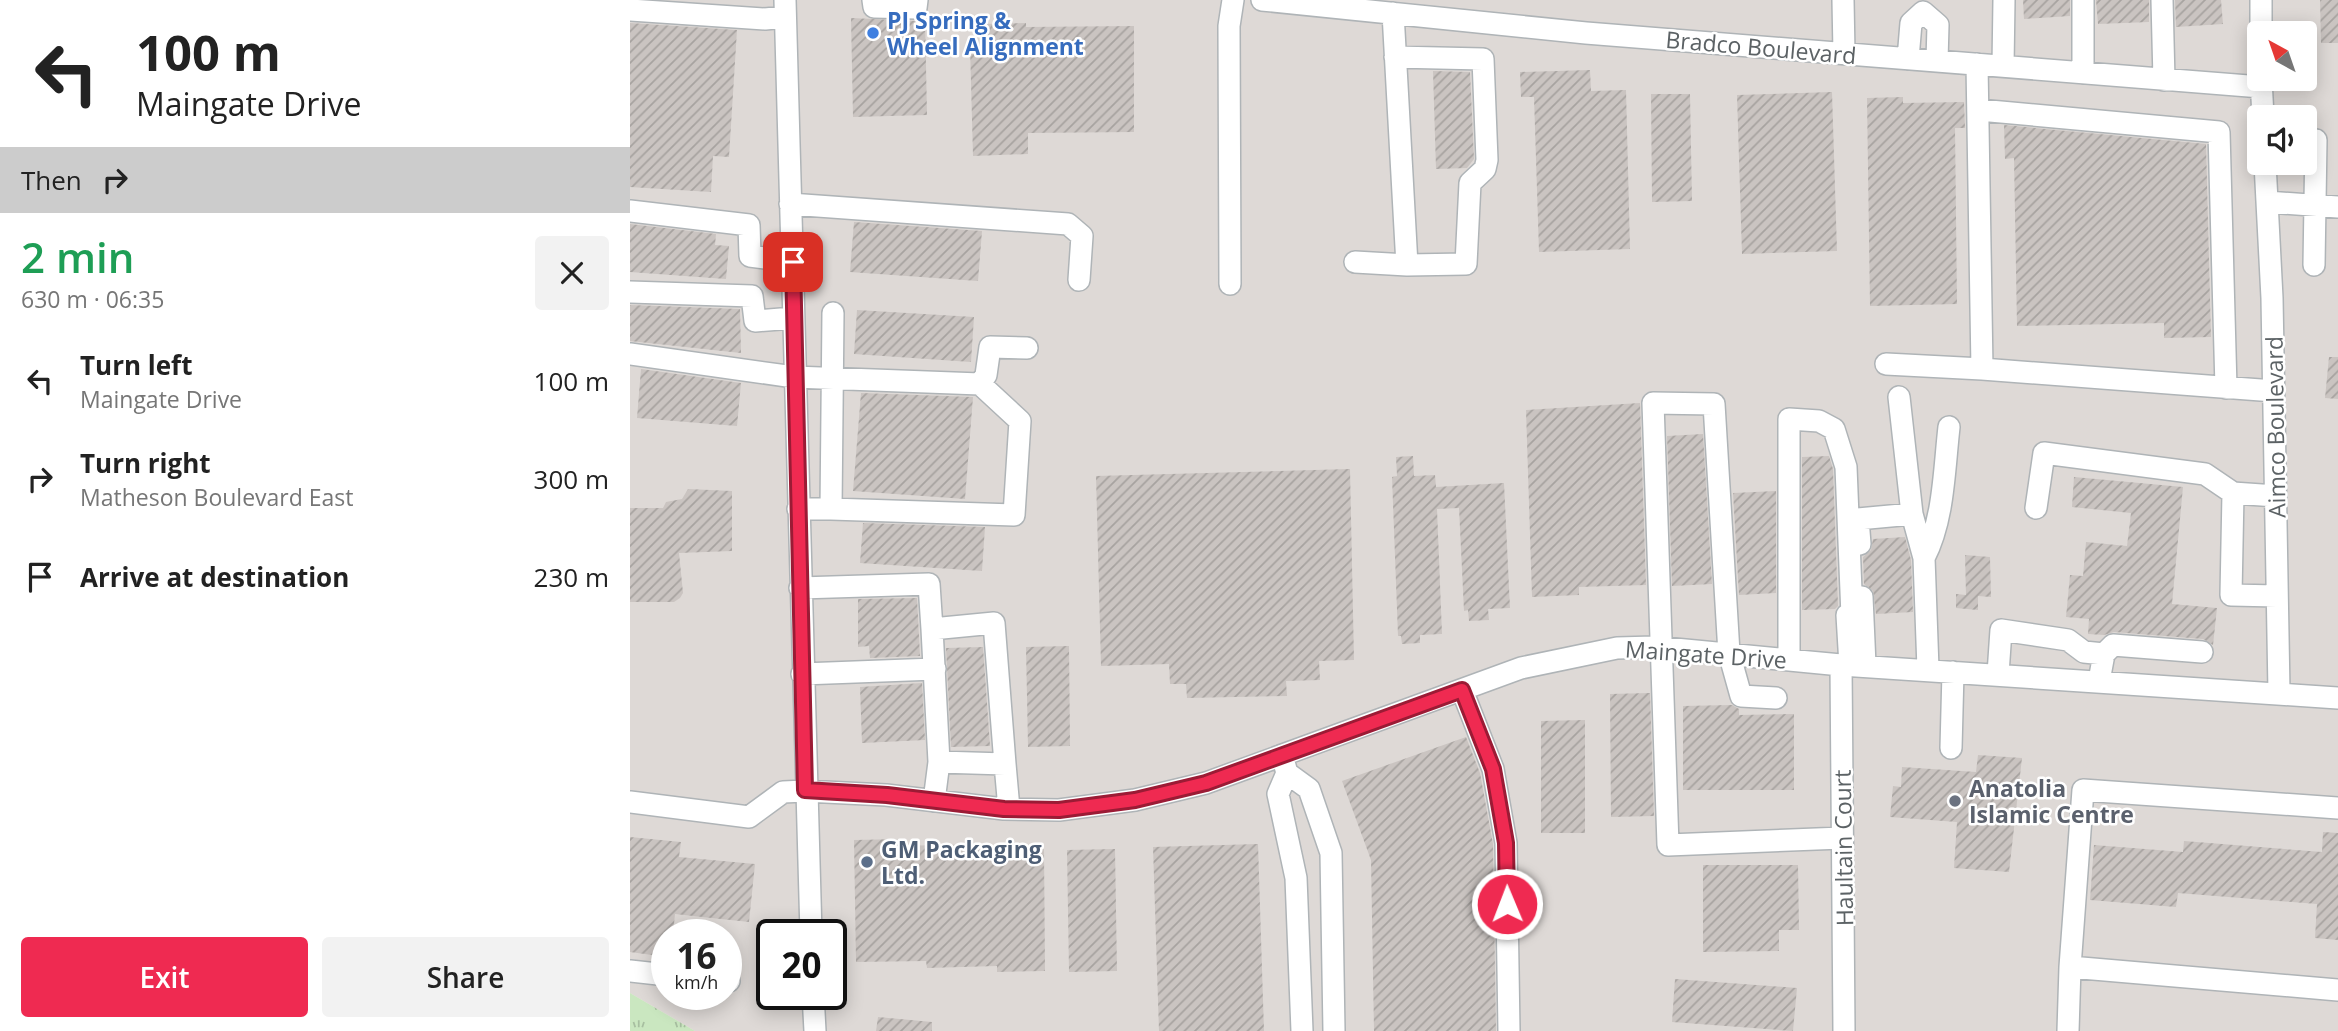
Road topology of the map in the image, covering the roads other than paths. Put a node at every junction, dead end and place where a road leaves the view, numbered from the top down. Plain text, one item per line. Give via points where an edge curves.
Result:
1 (873, 0) edge
2 (917, 0) edge
3 (1233, 0) edge
4 (1843, 0) edge
5 (2004, 0) edge
6 (2083, 0) edge
7 (2162, 0) edge
8 (2261, 0) edge
9 (1275, 1) edge
10 (1353, 4) edge
11 (1923, 6) edge
12 (785, 9) edge
13 (630, 10) edge
14 (1471, 10) edge
15 (1393, 13) junction
16 (2261, 21) edge
17 (1844, 53) junction
18 (1395, 57) junction
19 (1908, 59) junction
20 (1937, 61) junction
21 (1977, 64) junction
22 (2003, 66) junction
23 (2083, 73) junction
24 (2164, 79) junction
25 (2247, 82) edge
26 (1979, 110) junction
27 (2266, 175) edge
28 (2314, 175) edge
29 (2267, 202) junction
30 (790, 205) junction
31 (2312, 205) junction
32 (2338, 207) edge
33 (630, 211) edge
34 (793, 262) junction
35 (1356, 262) dead end
36 (1406, 265) junction
37 (2314, 265) dead end
38 (1079, 280) dead end
39 (1230, 284) dead end
40 (630, 292) edge
41 (833, 313) dead end
42 (793, 318) junction
43 (1027, 348) dead end
44 (630, 354) edge
45 (1886, 364) dead end
46 (1982, 369) junction
47 (794, 377) junction
48 (832, 378) junction
49 (980, 384) junction
50 (2227, 388) junction
51 (2274, 391) junction
52 (1899, 397) dead end
53 (1949, 427) dead end
54 (2233, 493) junction
55 (2276, 496) junction
56 (2036, 508) dead end
57 (798, 509) junction
58 (831, 509) junction
59 (1912, 514) junction
60 (1924, 558) junction
61 (800, 588) junction
62 (2277, 596) junction
63 (1858, 616) junction
64 (932, 629) junction
65 (1663, 648) junction
66 (2202, 652) dead end
67 (1729, 653) junction
68 (2104, 654) junction
69 (1789, 659) junction
70 (1852, 665) junction
71 (934, 669) junction
72 (1928, 669) junction
73 (1953, 672) junction
74 (802, 674) junction
75 (1998, 674) junction
76 (2099, 681) junction
77 (1462, 690) junction
78 (2279, 692) junction
79 (1776, 698) dead end
80 (2338, 698) edge
81 (1951, 748) dead end
82 (939, 762) junction
83 (1005, 764) junction
84 (1284, 764) junction
85 (805, 790) junction
86 (934, 801) junction
87 (630, 802) edge
88 (2338, 808) edge
89 (1009, 809) junction
90 (1842, 838) junction
91 (810, 919) edge
92 (2070, 967) junction
93 (630, 971) edge
94 (651, 973) edge
95 (2338, 990) edge
96 (814, 1010) edge
97 (815, 1031) edge
98 (1302, 1031) edge
99 (1335, 1031) edge
100 (1508, 1031) edge
101 (1844, 1031) edge
102 (2068, 1031) edge

1 - 2 street via 874,7 916,8
3 - 39 street via 1229,26
4 - 17 street
5 - 22 street
6 - 23 street
7 - 24 street
8 - 16 street
9 - 10 street, Bradco Boulevard
10 - 15 street, Bradco Boulevard
11 - 19 street via 1911,23
11 - 20 street via 1938,25
12 - 13 street via 765,19
12 - 30 street
14 - 15 street, Bradco Boulevard
14 - 17 street, Bradco Boulevard
15 - 18 street
17 - 19 street, Bradco Boulevard
18 - 36 street
18 - 36 street via 1483,59 1487,160 1485,169 1470,183 1466,264
19 - 20 street, Bradco Boulevard
20 - 21 street, Bradco Boulevard
21 - 22 street, Bradco Boulevard
21 - 26 street
22 - 23 street, Bradco Boulevard
23 - 24 street, Bradco Boulevard
24 - 25 street, Bradco Boulevard
26 - 46 street
26 - 50 street via 2219,132
27 - 29 street, Aimco Boulevard
28 - 31 street
29 - 31 street
29 - 51 street, Aimco Boulevard
30 - 34 street
30 - 38 street via 1068,224 1082,236
31 - 32 street
31 - 37 street
33 - 34 street via 749,225 750,256
34 - 42 street
35 - 36 street
40 - 42 street via 752,296 755,321
41 - 48 street
42 - 47 street
43 - 49 street via 990,347
44 - 47 street
45 - 46 street
46 - 50 street
47 - 48 street
47 - 57 street
48 - 49 street
48 - 58 street
49 - 58 street via 1020,421 1014,515
50 - 51 street
51 - 55 street, Aimco Boulevard
52 - 59 street
53 - 60 street via 1942,499
54 - 55 street
54 - 56 street via 2205,474 2044,453
54 - 62 street via 2231,595
55 - 62 street, Aimco Boulevard
57 - 58 street
57 - 61 street
59 - 60 street
59 - 63 street via 1858,519
60 - 72 street
61 - 64 street via 929,584
61 - 74 street
62 - 78 street, Aimco Boulevard
63 - 69 street via 1846,467 1834,429 1819,421 1789,419
63 - 70 street, Haultain Court
64 - 71 street
64 - 83 street via 995,623
65 - 67 street, Maingate Drive
65 - 67 street via 1653,403 1714,404
65 - 77 street, Maingate Drive via 1617,648 1566,657
65 - 90 street via 1668,845
66 - 68 street via 2113,645
67 - 69 street, Maingate Drive
67 - 79 street via 1741,696
68 - 75 street via 2084,652 2068,639 2001,630
68 - 76 street
69 - 70 street, Maingate Drive
70 - 72 street, Maingate Drive
70 - 90 street, Haultain Court
71 - 74 street
71 - 82 street
72 - 73 street, Maingate Drive
73 - 75 street, Maingate Drive
73 - 81 street
74 - 85 street
75 - 76 street, Maingate Drive
76 - 78 street, Maingate Drive
77 - 84 street, Maingate Drive
77 - 100 street via 1493,769 1506,843
78 - 80 street, Maingate Drive
82 - 83 street
82 - 86 street
83 - 89 street
84 - 89 street, Maingate Drive via 1135,800 1059,810
84 - 98 street via 1279,794 1296,878
84 - 99 street via 1309,789 1331,853
85 - 86 street, Maingate Drive
85 - 87 street via 783,792 749,817
85 - 91 street
86 - 89 street, Maingate Drive
88 - 92 street via 2083,790
90 - 101 street, Haultain Court
92 - 95 street
92 - 102 street
93 - 94 street
96 - 97 street

